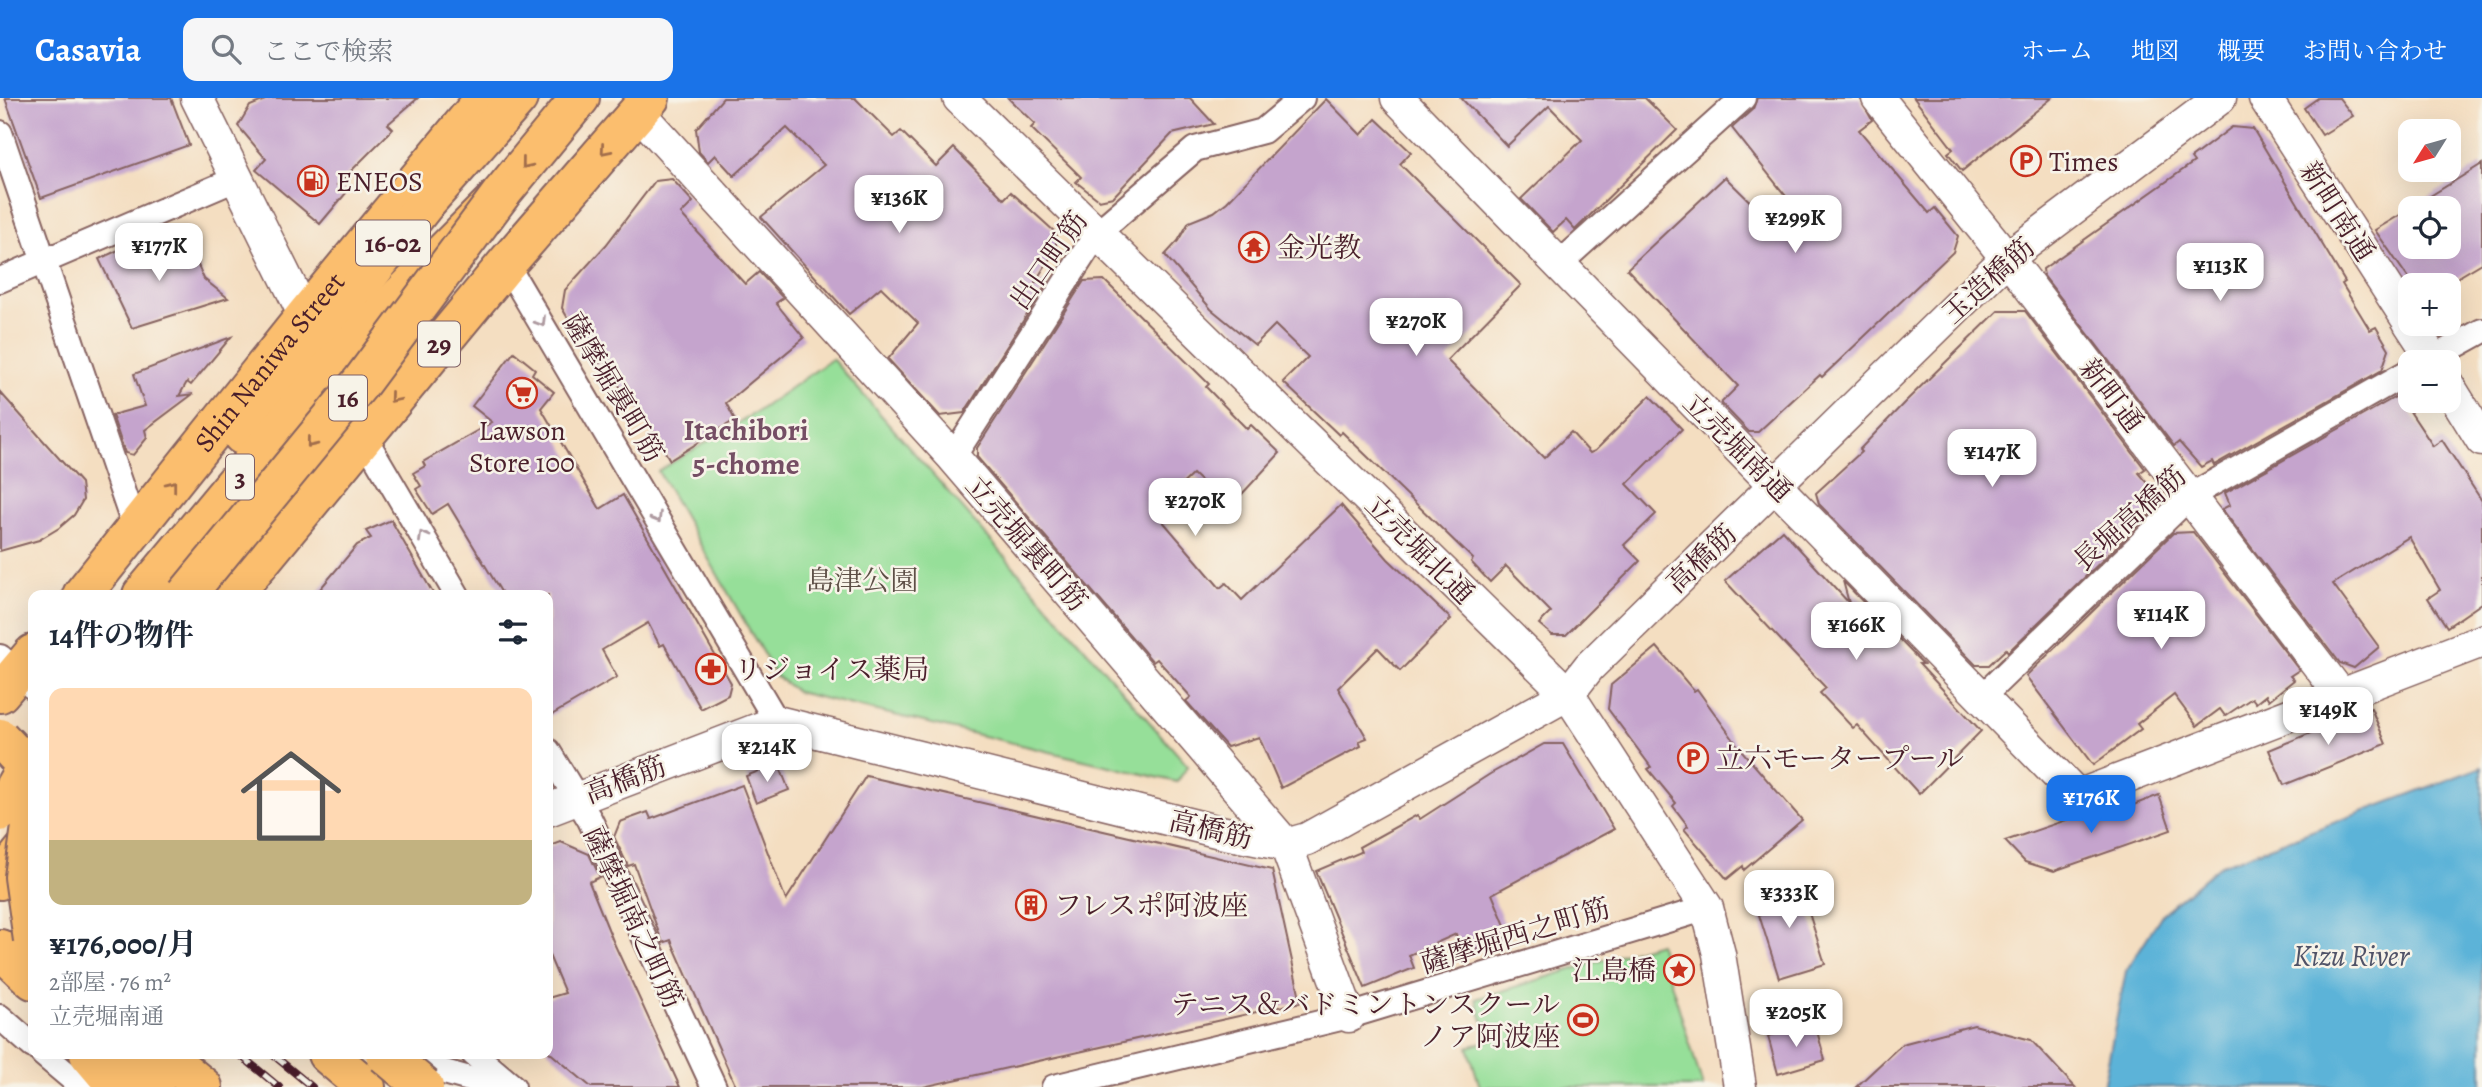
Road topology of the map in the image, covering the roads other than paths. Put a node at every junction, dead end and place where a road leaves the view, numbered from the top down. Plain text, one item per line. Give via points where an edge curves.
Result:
1 (197, 98) edge
2 (485, 98) edge
3 (518, 98) edge
4 (580, 98) edge
5 (959, 98) edge
6 (1302, 98) edge
7 (1397, 98) edge
8 (1743, 98) edge
9 (1878, 98) edge
10 (2220, 98) edge
11 (2265, 98) edge
12 (644, 105) edge
13 (0, 133) edge
14 (236, 179) junction
15 (501, 194) junction
16 (1098, 232) junction
17 (2007, 258) junction
18 (42, 261) junction
19 (506, 264) junction
20 (1558, 265) junction
21 (0, 280) edge
22 (2398, 304) edge
23 (305, 316) junction
24 (2482, 331) edge
25 (2455, 350) edge
26 (2398, 385) edge
27 (2461, 411) edge
28 (363, 435) junction
29 (2482, 440) edge
30 (953, 457) junction
31 (1775, 485) junction
32 (2190, 496) junction
33 (136, 531) junction
34 (86, 590) edge
35 (131, 590) edge
36 (190, 590) edge
37 (237, 590) edge
38 (454, 590) edge
39 (2482, 641) edge
40 (1568, 694) junction
41 (2341, 695) junction
42 (1983, 696) junction
43 (777, 722) junction
44 (28, 734) edge
45 (0, 740) edge
46 (28, 763) edge
47 (28, 768) edge
48 (553, 770) edge
49 (0, 778) edge
50 (562, 804) edge
51 (0, 812) edge
52 (28, 845) edge
53 (1286, 845) junction
54 (28, 848) edge
55 (0, 880) edge
56 (28, 905) edge
57 (0, 908) edge
58 (1707, 908) junction
59 (28, 934) edge
60 (0, 949) edge
61 (28, 975) edge
62 (1349, 1016) junction
63 (0, 1017) edge
64 (28, 1042) edge
65 (49, 1059) edge
66 (93, 1059) edge
67 (122, 1059) edge
68 (169, 1059) edge
69 (333, 1059) edge
70 (374, 1059) edge
71 (389, 1059) edge
72 (400, 1059) edge
73 (480, 1059) edge
74 (82, 1087) edge
75 (117, 1087) edge
76 (154, 1087) edge
77 (202, 1087) edge
78 (366, 1087) edge
79 (410, 1087) edge
80 (424, 1087) edge
81 (498, 1087) edge
82 (513, 1087) edge
83 (713, 1087) edge
84 (1054, 1087) edge
85 (1740, 1087) edge

1 - 14 street
2 - 23 main road, Shin Naniwa Street
3 - 35 main road, 16-02 via 428,200
4 -> 15 main road
5 - 16 street, 立売堀北通
6 - 16 street, 出口町筋 via 1263,131 1195,149
7 - 20 street, 立売堀南通
8 - 20 street
9 - 17 street, 新町通
10 - 17 street, 玉造橋筋
11 - 22 street, 新町南通
12 -> 19 main road, 29
12 - 30 street, 立売堀裏町筋
13 - 18 street
14 - 18 street
14 - 23 street
15 - 35 main road, 3, bridge via 337,359
15 -> 36 main road, 16, bridge via 362,381
16 - 30 street, 出口町筋
16 - 40 street, 立売堀北通
17 - 31 street, 玉造橋筋
17 - 32 street, 新町通
18 - 21 street
18 - 33 street
19 -> 28 main road, 29
19 -> 43 street, 薩摩堀裏町筋
20 - 31 street, 立売堀南通
33 -> 23 main road, Shin Naniwa Street
24 - 25 street, 長堀高橋筋
26 - 32 street, 長堀高橋筋
27 - 29 street, 新町南通
28 - 37 main road, 29
38 -> 28 street
30 - 53 street, 立売堀裏町筋
31 - 40 street, 高橋筋 via 1589,667
31 - 42 street, 立売堀南通
32 - 41 street, 新町通
32 - 42 street, 長堀高橋筋
33 - 34 main road, Shin Naniwa Street
39 - 41 street
40 - 53 street, 高橋筋 via 1313,836
40 - 58 street, 立売堀北通
41 - 42 street, 立売堀南通 via 2078,796
43 - 50 street, 高橋筋
43 - 53 street, 高橋筋
44 - 49 main road
45 - 47 main road, bridge
46 - 51 main road, bridge
48 - 50 street, 薩摩堀南之町筋
50 - 83 street, 薩摩堀南之町筋 via 590,820
52 - 55 main road
53 - 62 street, 立売堀裏町筋
54 - 56 main road, bridge via 24,877
57 - 59 main road
58 - 62 street, 薩摩堀西之町筋
58 - 85 street, 立売堀北通
60 - 61 main road
62 - 84 street, 薩摩堀西之町筋
63 - 64 street
65 - 74 street
66 - 75 main road
67 - 76 main road
68 - 77 main road
69 - 78 main road
70 - 79 main road
71 - 80 main road, bridge
72 - 81 street
73 - 82 street

